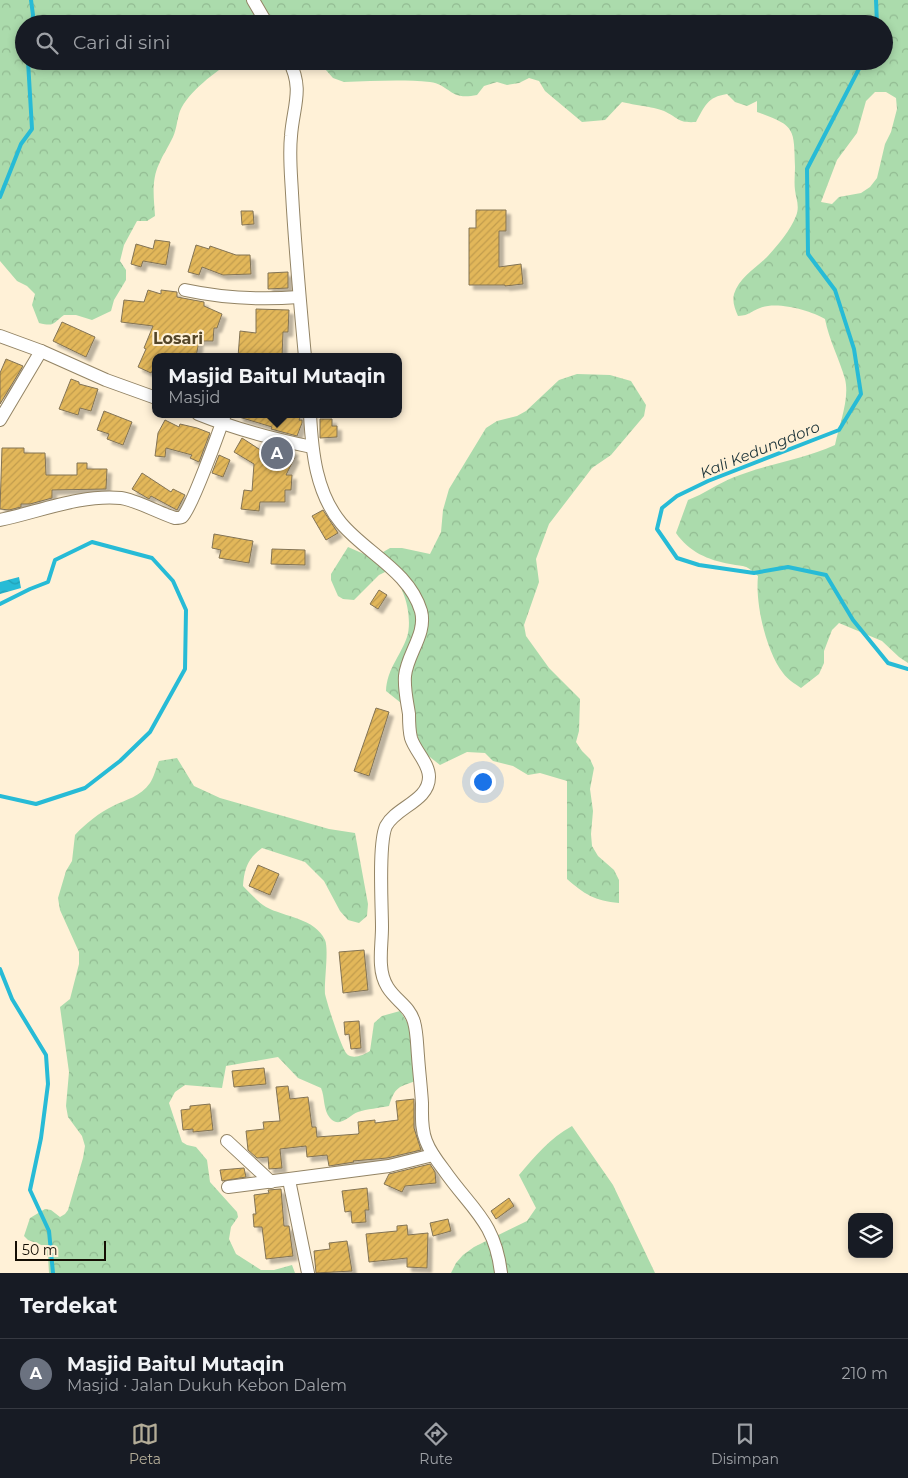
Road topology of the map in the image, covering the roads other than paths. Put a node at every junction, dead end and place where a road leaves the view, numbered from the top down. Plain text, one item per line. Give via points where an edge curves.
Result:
1 (253, 0) edge
2 (262, 15) edge
3 (293, 70) edge
4 (185, 290) dead end
5 (299, 297) junction
6 (0, 336) edge
7 (41, 351) junction
8 (305, 353) edge
9 (152, 397) edge
10 (310, 418) edge
11 (223, 419) edge
12 (0, 420) edge
13 (312, 446) junction
14 (0, 520) edge
15 (227, 1141) dead end
16 (433, 1155) junction
17 (289, 1180) junction
18 (270, 1182) junction
19 (228, 1187) dead end
20 (308, 1273) edge
21 (501, 1273) edge

1 - 2 street
3 - 5 street via 298,92 290,155
4 - 5 street via 228,297
5 - 8 street
6 - 7 street
7 - 9 street
7 - 12 street
10 - 13 street
11 - 13 street via 284,441
11 - 14 street via 196,490 180,518 122,498 102,498
13 - 16 street via 324,496 336,518 399,576 421,612 420,634 405,674 405,691 411,739 429,778 425,790 391,819 384,834 381,964 386,985 414,1022 423,1132
15 - 18 street
16 - 17 street via 389,1166
16 - 21 street via 489,1229
17 - 18 street
17 - 20 street
18 - 19 street

